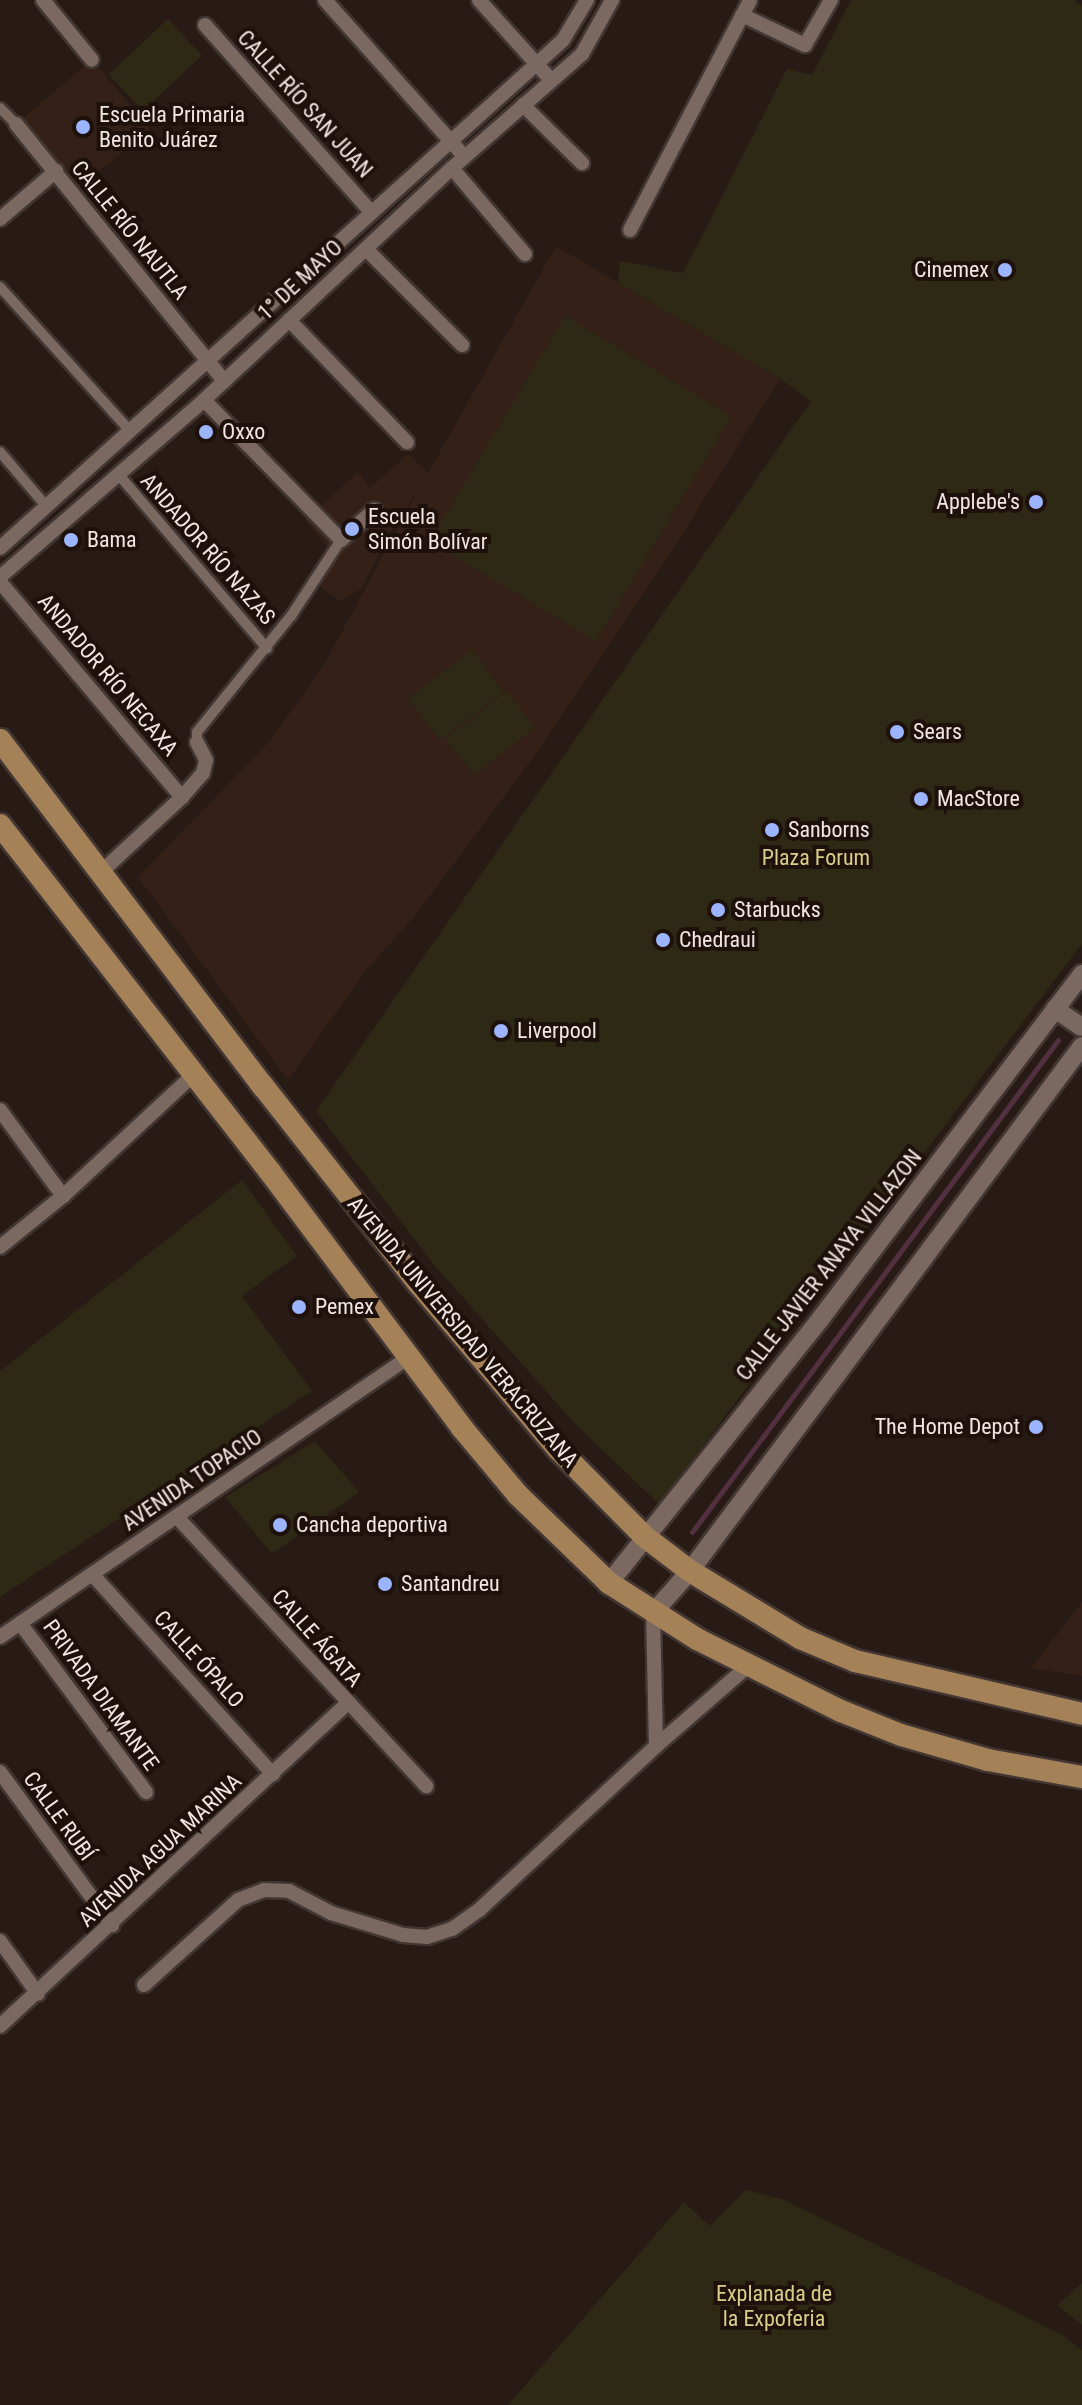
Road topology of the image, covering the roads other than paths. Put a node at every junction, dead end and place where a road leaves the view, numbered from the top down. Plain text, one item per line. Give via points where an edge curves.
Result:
1 (43, 0) edge
2 (325, 0) edge
3 (479, 0) edge
4 (587, 0) edge
5 (612, 0) edge
6 (750, 0) edge
7 (831, 0) edge
8 (742, 15) junction
9 (205, 25) dead end
10 (92, 60) dead end
11 (536, 63) junction
12 (551, 80) junction
13 (523, 105) junction
14 (0, 108) edge
15 (16, 124) joint
16 (451, 141) junction
17 (465, 157) junction
18 (582, 163) dead end
19 (452, 168) junction
20 (56, 171) junction
21 (372, 213) junction
22 (0, 219) edge
23 (630, 230) dead end
24 (366, 249) junction
25 (525, 254) dead end
26 (0, 287) edge
27 (289, 320) junction
28 (462, 345) dead end
29 (207, 361) junction
30 (224, 381) junction
31 (204, 400) junction
32 (130, 431) junction
33 (407, 442) dead end
34 (0, 452) edge
35 (119, 475) junction
36 (47, 507) junction
37 (374, 510) dead end
38 (345, 539) junction
39 (0, 548) edge
40 (0, 580) edge
41 (267, 648) junction
42 (0, 740) edge
43 (197, 742) joint
44 (0, 761) edge
45 (182, 797) junction
46 (4, 839) edge
47 (101, 872) junction
48 (1082, 974) edge
49 (1055, 1009) junction
50 (1082, 1027) edge
51 (1082, 1046) edge
52 (193, 1075) junction
53 (0, 1110) edge
54 (63, 1196) junction
55 (0, 1247) edge
56 (407, 1358) junction
57 (177, 1517) junction
58 (644, 1536) junction
59 (690, 1571) junction
60 (92, 1574) junction
61 (609, 1583) junction
62 (653, 1613) junction
63 (20, 1623) junction
64 (0, 1637) edge
65 (748, 1666) junction
66 (347, 1704) junction
67 (1082, 1714) edge
68 (656, 1746) junction
69 (0, 1772) edge
70 (273, 1774) junction
71 (1082, 1777) edge
72 (426, 1786) dead end
73 (146, 1792) dead end
74 (112, 1925) junction
75 (0, 1941) edge
76 (144, 1985) dead end
77 (38, 1994) junction
78 (0, 2026) edge

1 - 10 street
2 - 16 street
3 - 11 street
4 - 11 street, 1° DE MAYO via 563,40
5 - 12 street, 1° DE MAYO via 582,54
6 - 8 street
7 - 8 street via 805,45
8 - 23 street
9 - 21 street, CALLE RÍO SAN JUAN
11 - 12 street
11 - 16 street, 1° DE MAYO
12 - 13 street, 1° DE MAYO
13 - 17 street, 1° DE MAYO
13 - 18 street
14 - 15 street, CALLE RÍO NAUTLA
15 - 20 street, CALLE RÍO NAUTLA
16 - 17 street
16 - 21 street, 1° DE MAYO
17 - 19 street, 1° DE MAYO
19 - 24 street, 1° DE MAYO
19 - 25 street
20 - 22 street
20 - 29 street, CALLE RÍO NAUTLA
21 - 29 street, 1° DE MAYO
24 - 27 street, 1° DE MAYO
24 - 28 street
26 - 32 street
27 - 30 street, 1° DE MAYO
27 - 33 street
29 - 30 street, CALLE RÍO NAUTLA
29 - 32 street, 1° DE MAYO
30 - 31 street, 1° DE MAYO
31 - 35 street, 1° DE MAYO
31 - 38 street
32 - 36 street, 1° DE MAYO
34 - 36 street
35 - 40 street, 1° DE MAYO
35 - 41 street, ANDADOR RÍO NAZAS
36 - 39 street, 1° DE MAYO
37 - 38 street
38 - 41 street
40 - 45 street, ANDADOR RÍO NECAXA
41 - 43 street via 197,732
42 - 47 main road, AVENIDA UNIVERSIDAD VERACRUZANA
43 - 45 street via 205,767
44 - 47 main road via 57,837
45 - 47 street
46 - 52 main road
47 - 58 main road, AVENIDA UNIVERSIDAD VERACRUZANA via 467,1343 558,1449
48 - 49 street, CALLE JAVIER ANAYA VILLAZON
49 - 50 street
49 - 58 street, CALLE JAVIER ANAYA VILLAZON via 821,1318
51 - 59 street
52 - 54 street
52 - 56 main road
53 - 54 street
54 - 55 street
56 - 57 street, AVENIDA TOPACIO
56 - 61 main road via 518,1495
57 - 60 street, AVENIDA TOPACIO
57 - 66 street, CALLE ÁGATA
58 - 59 main road, AVENIDA UNIVERSIDAD VERACRUZANA
58 - 61 street, CALLE JAVIER ANAYA VILLAZON
59 - 62 street
59 - 67 main road, AVENIDA UNIVERSIDAD VERACRUZANA via 800,1638 855,1661
60 - 63 street, AVENIDA TOPACIO
60 - 70 street, CALLE ÓPALO
61 - 62 main road
62 - 65 main road
62 - 68 street
63 - 64 street, AVENIDA TOPACIO
63 - 73 street, PRIVADA DIAMANTE
65 - 68 street
65 - 71 main road via 901,1735 988,1760
66 - 70 street, AVENIDA AGUA MARINA
66 - 72 street, CALLE ÁGATA
68 - 76 street via 452,1929 427,1937 403,1935 331,1913 289,1891 264,1890 238,1900
69 - 74 street, CALLE RUBÍ
70 - 74 street, AVENIDA AGUA MARINA
74 - 77 street, AVENIDA AGUA MARINA
75 - 77 street
77 - 78 street, AVENIDA AGUA MARINA

